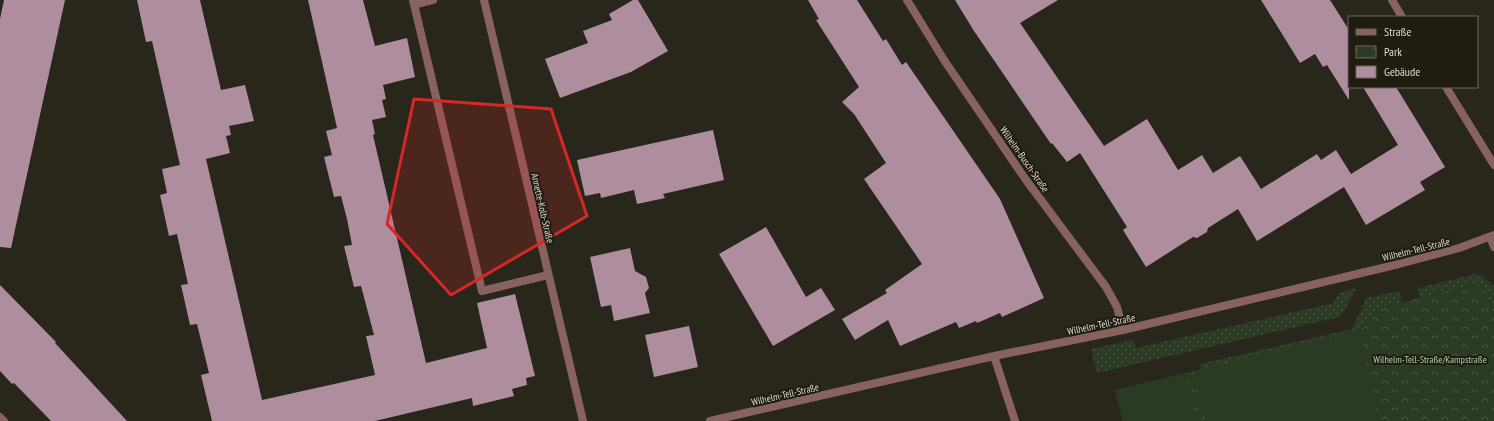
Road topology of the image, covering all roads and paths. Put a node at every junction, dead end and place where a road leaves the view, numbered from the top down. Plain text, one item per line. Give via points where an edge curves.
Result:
1 (433, 0) edge
2 (484, 0) edge
3 (906, 0) edge
4 (1392, 0) edge
5 (413, 2) edge
6 (1401, 16) edge
7 (1447, 88) edge
8 (1494, 164) edge
9 (1492, 236) edge
10 (1494, 247) edge
11 (548, 275) junction
12 (1122, 330) junction
13 (994, 356) junction
14 (0, 417) edge
15 (4, 421) edge
16 (583, 421) edge
17 (710, 421) edge
18 (1015, 421) edge

1 - 5 street
2 - 11 street, Annette-Kolb-Straße
3 - 12 street, Wilhelm-Busch-Straße via 1026,180 1106,287 1117,307
4 - 6 street
5 - 11 street via 482,291
7 - 8 street
9 - 10 street
9 - 12 street, Wilhelm-Tell-Straße via 1406,262
11 - 16 street, Annette-Kolb-Straße
12 - 13 street, Wilhelm-Tell-Straße
13 - 17 street, Wilhelm-Tell-Straße
13 - 18 street
14 - 15 street

